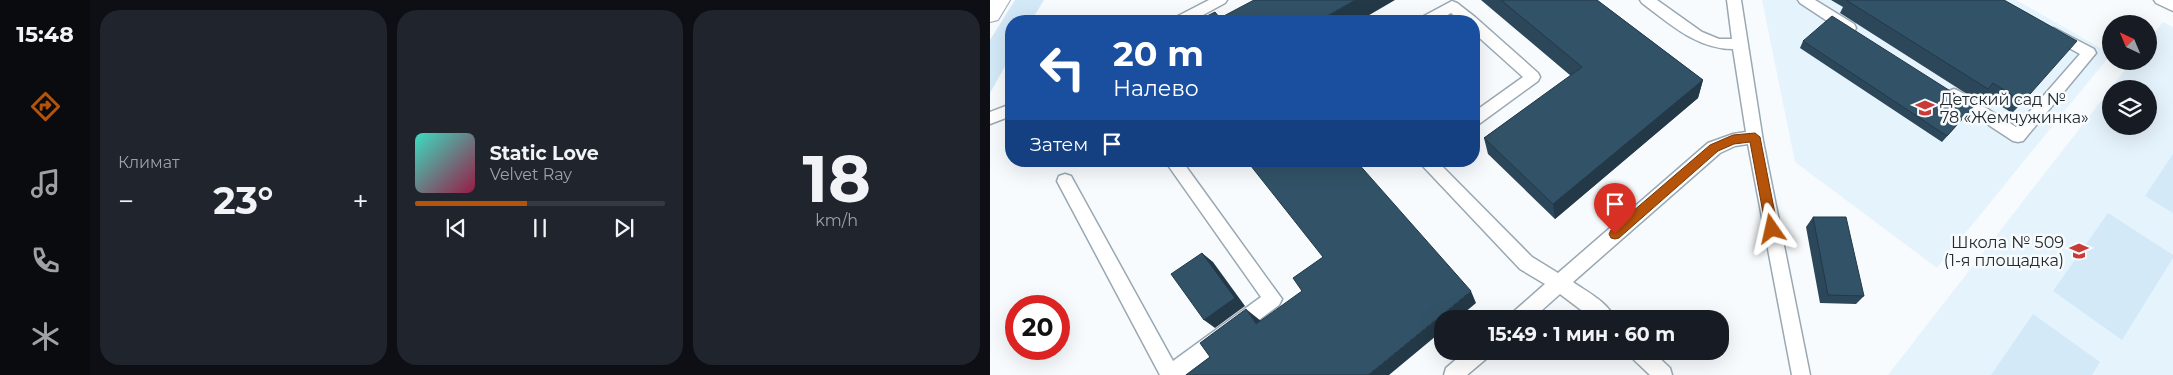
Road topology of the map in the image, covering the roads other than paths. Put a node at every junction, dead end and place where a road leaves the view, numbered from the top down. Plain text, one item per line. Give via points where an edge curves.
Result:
1 (999, 0) edge
2 (1220, 0) edge
3 (1647, 0) edge
4 (1734, 0) edge
5 (1805, 0) edge
6 (2162, 0) edge
7 (2173, 6) edge
8 (990, 14) edge
9 (1191, 15) edge
10 (1437, 15) edge
11 (1463, 15) edge
12 (2037, 24) edge
13 (1480, 30) edge
14 (1862, 37) edge
15 (1739, 44) junction
16 (1944, 89) edge
17 (1005, 112) edge
18 (1480, 116) edge
19 (990, 118) edge
20 (1755, 137) junction
21 (1177, 167) edge
22 (1432, 167) edge
23 (1065, 181) dead end
24 (1558, 283) junction
25 (1528, 310) edge
26 (1598, 310) edge
27 (1470, 360) edge
28 (1648, 360) edge
29 (1170, 375) edge
30 (1453, 375) edge
31 (1664, 375) edge
32 (1801, 375) edge

1 - 8 street
2 - 9 lane
3 - 15 lane via 1697,36 1718,44
4 - 15 lane
5 - 14 lane
6 - 7 lane
10 - 11 lane via 1452,6
12 - 16 lane via 2089,53 2018,136
13 - 18 lane via 1533,77
15 - 20 lane
17 - 19 lane
20 - 24 lane via 1733,140 1714,148
20 - 32 lane
21 - 29 lane via 1273,298
22 - 24 lane via 1526,263
23 - 29 lane
24 - 25 lane
24 - 26 lane
27 - 30 lane
28 - 31 lane

